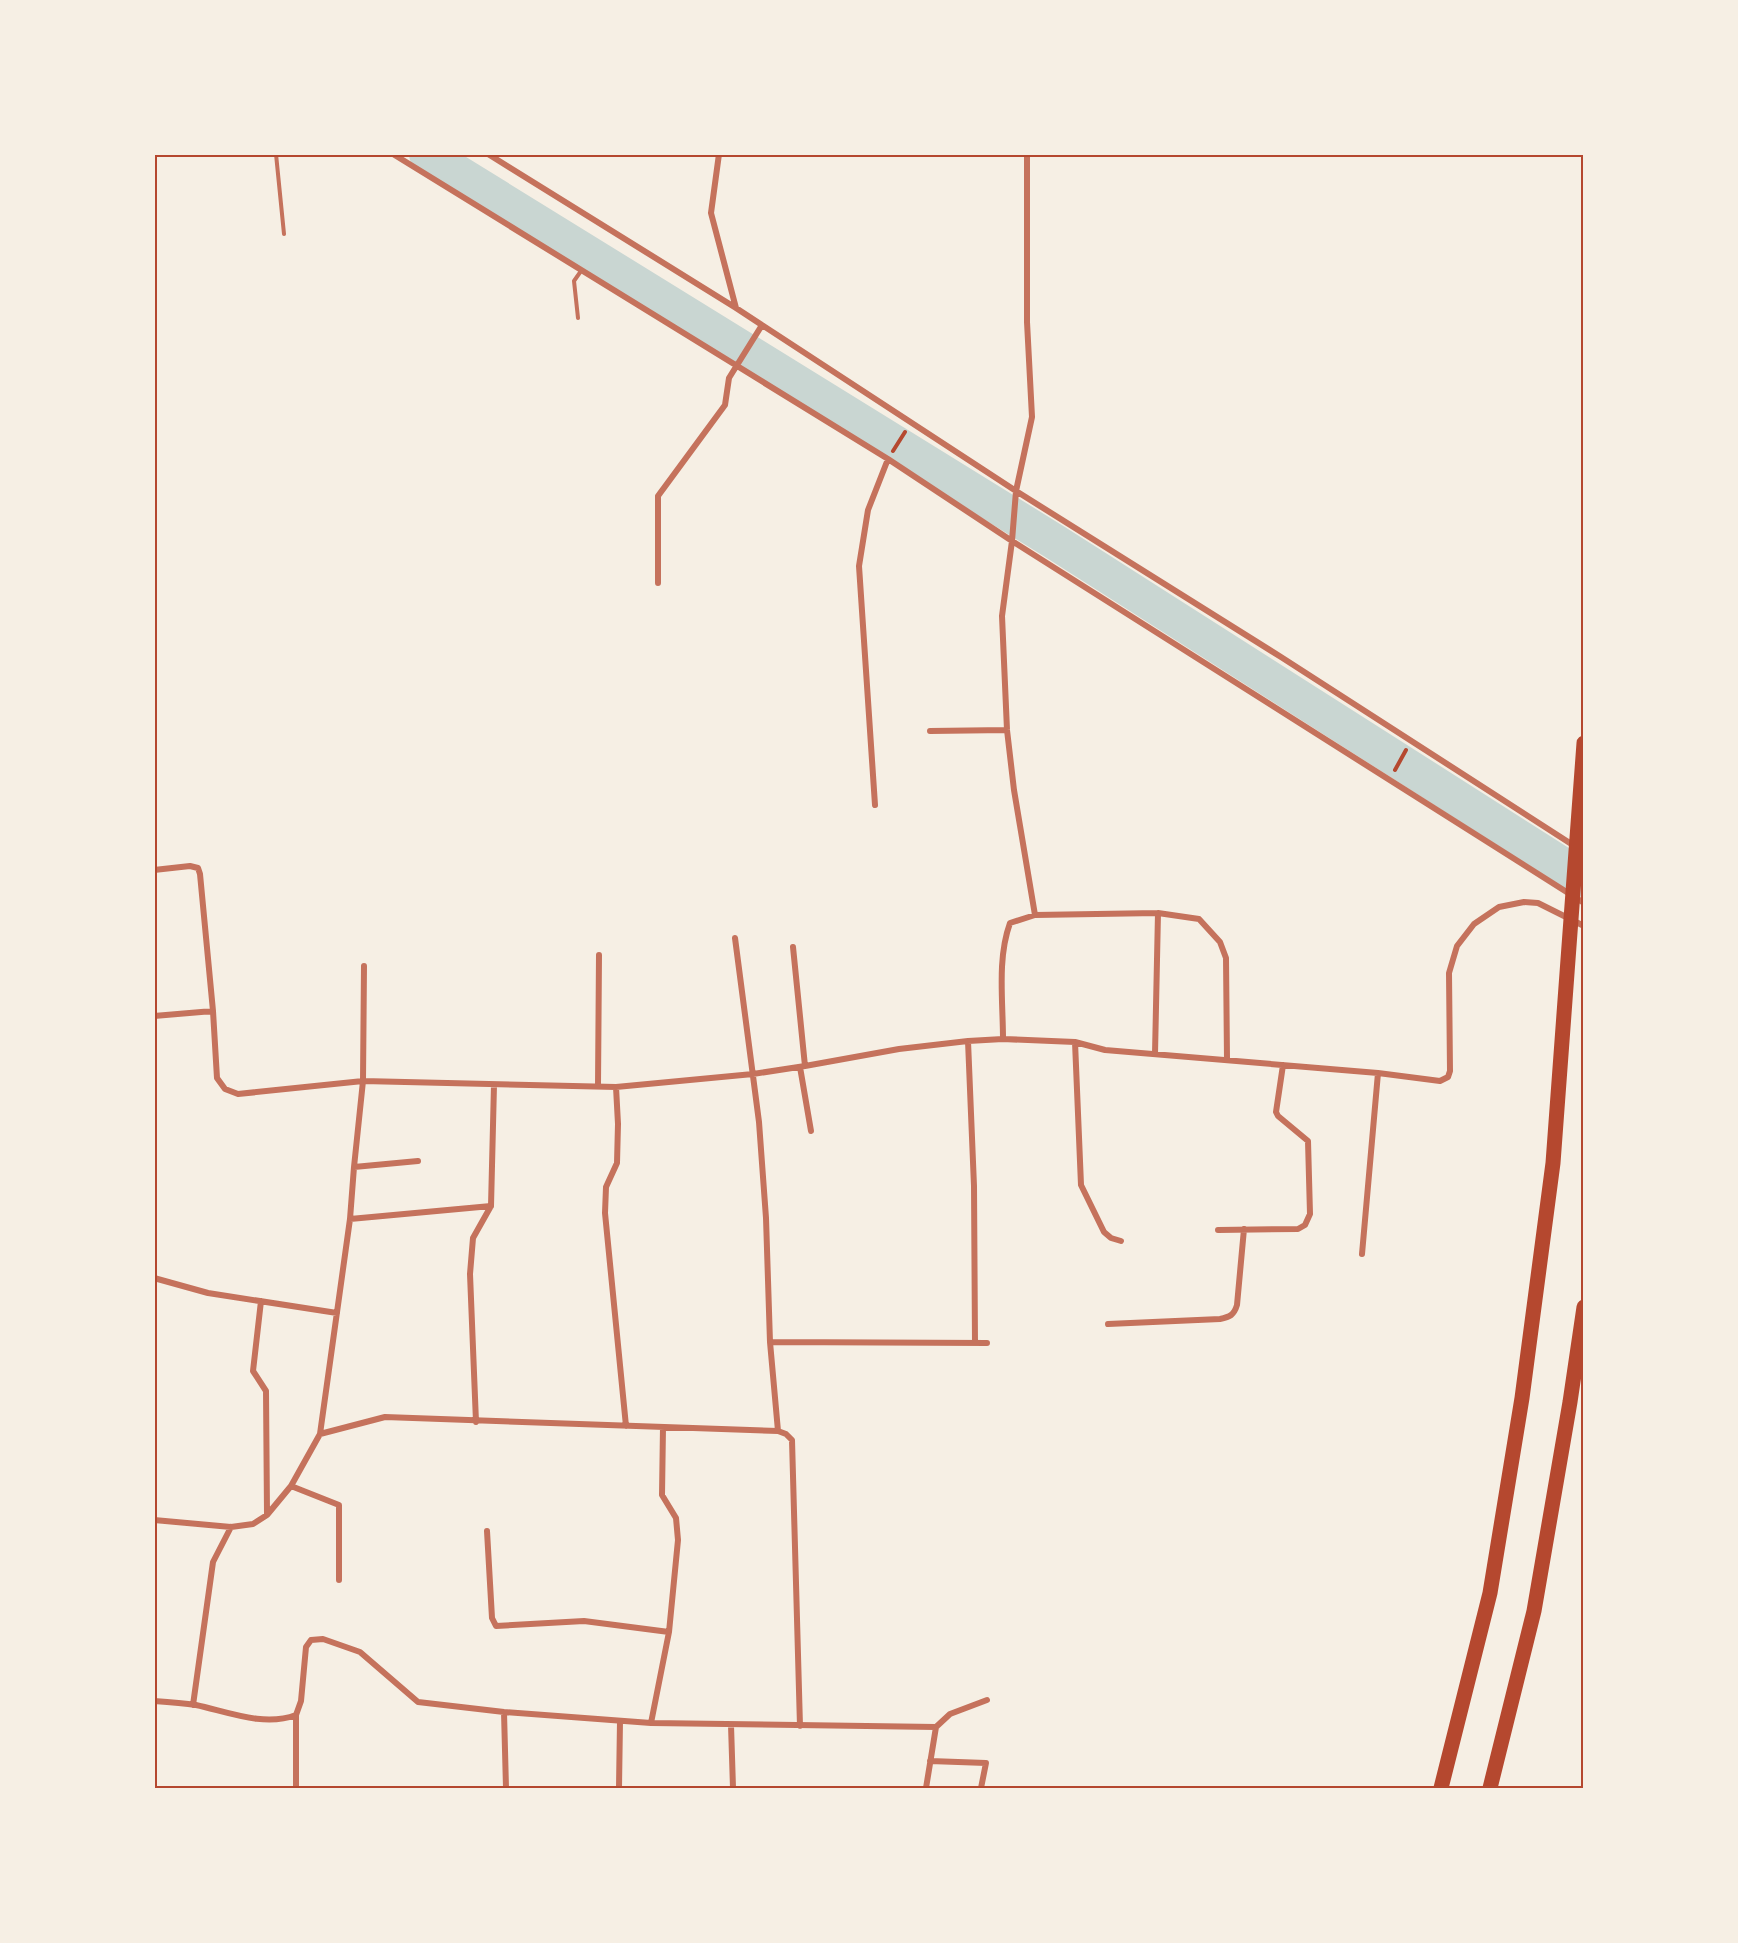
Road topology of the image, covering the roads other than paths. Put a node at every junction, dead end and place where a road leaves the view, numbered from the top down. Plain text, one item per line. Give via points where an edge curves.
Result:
1 (276, 154) edge
2 (393, 154) edge
3 (488, 154) edge
4 (719, 154) edge
5 (1027, 154) edge
6 (284, 234) dead end
7 (582, 270) junction
8 (736, 308) junction
9 (578, 318) dead end
10 (762, 326) junction
11 (736, 366) junction
12 (888, 459) junction
13 (1016, 491) junction
14 (1012, 541) junction
15 (658, 583) dead end
16 (1007, 730) junction
17 (930, 731) dead end
18 (1584, 743) edge
19 (875, 805) dead end
20 (1584, 852) edge
21 (154, 870) edge
22 (1584, 903) edge
23 (1158, 913) junction
24 (1035, 915) junction
25 (1584, 926) edge
26 (735, 938) dead end
27 (793, 946) dead end
28 (600, 955) dead end
29 (364, 966) dead end
30 (213, 1011) junction
31 (154, 1016) edge
32 (1003, 1039) junction
33 (968, 1041) junction
34 (1075, 1042) junction
35 (1155, 1054) junction
36 (1227, 1059) junction
37 (1283, 1065) junction
38 (803, 1066) junction
39 (1378, 1073) junction
40 (753, 1074) junction
41 (363, 1081) junction
42 (494, 1085) junction
43 (597, 1086) junction
44 (616, 1087) junction
45 (811, 1131) dead end
46 (418, 1161) dead end
47 (354, 1167) junction
48 (491, 1206) junction
49 (350, 1220) junction
50 (1244, 1229) junction
51 (1218, 1230) dead end
52 (1121, 1241) dead end
53 (1362, 1254) dead end
54 (154, 1278) edge
55 (261, 1301) junction
56 (1584, 1308) edge
57 (337, 1313) junction
58 (1108, 1324) dead end
59 (770, 1342) junction
60 (975, 1343) junction
61 (987, 1343) dead end
62 (476, 1422) junction
63 (626, 1426) junction
64 (663, 1427) junction
65 (778, 1431) junction
66 (320, 1434) junction
67 (291, 1486) junction
68 (267, 1515) junction
69 (154, 1520) edge
70 (231, 1527) junction
71 (487, 1531) dead end
72 (339, 1580) dead end
73 (669, 1632) junction
74 (987, 1700) dead end
75 (154, 1701) edge
76 (193, 1705) junction
77 (504, 1712) junction
78 (296, 1715) junction
79 (620, 1721) junction
80 (651, 1723) junction
81 (731, 1725) junction
82 (800, 1726) junction
83 (936, 1727) junction
84 (930, 1761) junction
85 (296, 1788) edge
86 (506, 1788) edge
87 (619, 1788) edge
88 (733, 1788) edge
89 (926, 1788) edge
90 (981, 1788) edge
91 (1441, 1788) edge
92 (1490, 1788) edge

1 - 6 lane
2 - 7 street
3 - 8 street
4 - 8 street via 711,213
5 - 13 street via 1027,322 1032,417
7 - 9 lane via 574,281
7 - 11 street
8 - 10 street
10 - 11 street
10 - 13 street
11 - 12 street
11 - 15 street via 729,378 725,405 658,496
12 - 14 street
12 - 19 street via 868,510 859,566
13 - 14 street
13 - 20 street
14 - 16 street via 1002,616
14 - 22 street
16 - 17 street
16 - 24 street
18 - 91 highway via 1553,1163 1522,1398 1490,1593
21 - 30 street via 198,868
23 - 24 street
23 - 35 street
23 - 36 street via 1198,919 1220,942 1226,958
24 - 32 street via 1010,922 1005,937
25 - 39 street via 1538,903 1524,902 1499,908 1474,924 1457,946 1449,973 1448,1077 1440,1081
26 - 40 street
27 - 38 street
28 - 43 street
29 - 41 street
30 - 31 street
30 - 41 street via 218,1078 231,1093
32 - 33 street
32 - 34 street
33 - 38 street
33 - 60 street
34 - 35 street via 1105,1050
34 - 52 street via 1081,1185 1104,1232
35 - 36 street
36 - 37 street
37 - 39 street
37 - 50 street via 1276,1112 1305,1137 1309,1146 1310,1214 1298,1229
38 - 40 street
38 - 45 street
39 - 53 street
40 - 44 street
40 - 59 street via 766,1218
41 - 42 street
41 - 47 street
42 - 43 street
42 - 48 street
43 - 44 street
44 - 63 street via 617,1162 606,1187 604,1213
46 - 47 street
47 - 49 street
48 - 49 street
48 - 62 street via 473,1238 470,1274
49 - 57 street
50 - 51 street
50 - 58 street via 1237,1305 1230,1317
54 - 55 street via 208,1293
55 - 57 street
55 - 68 street via 253,1371 266,1391
56 - 92 highway via 1534,1611
57 - 66 street
59 - 60 street
59 - 65 street
60 - 61 street
62 - 63 street
62 - 66 street via 385,1417
63 - 64 street
64 - 65 street
64 - 73 street via 662,1495 676,1518 678,1540
65 - 82 street via 792,1440
66 - 67 street
67 - 68 street
67 - 72 street via 339,1505
68 - 70 street via 253,1524
69 - 70 street
70 - 76 street via 213,1562
71 - 73 street via 492,1618 496,1626 584,1621
73 - 80 street
74 - 83 street via 950,1714
75 - 76 street
76 - 78 street via 267,1720
77 - 78 street via 418,1702 360,1652 323,1639 311,1640 306,1647
77 - 79 street
77 - 86 street
78 - 85 street
79 - 80 street
79 - 87 street
80 - 81 street
81 - 82 street
81 - 88 street
82 - 83 street
83 - 84 street
84 - 89 street
84 - 90 street via 986,1763

